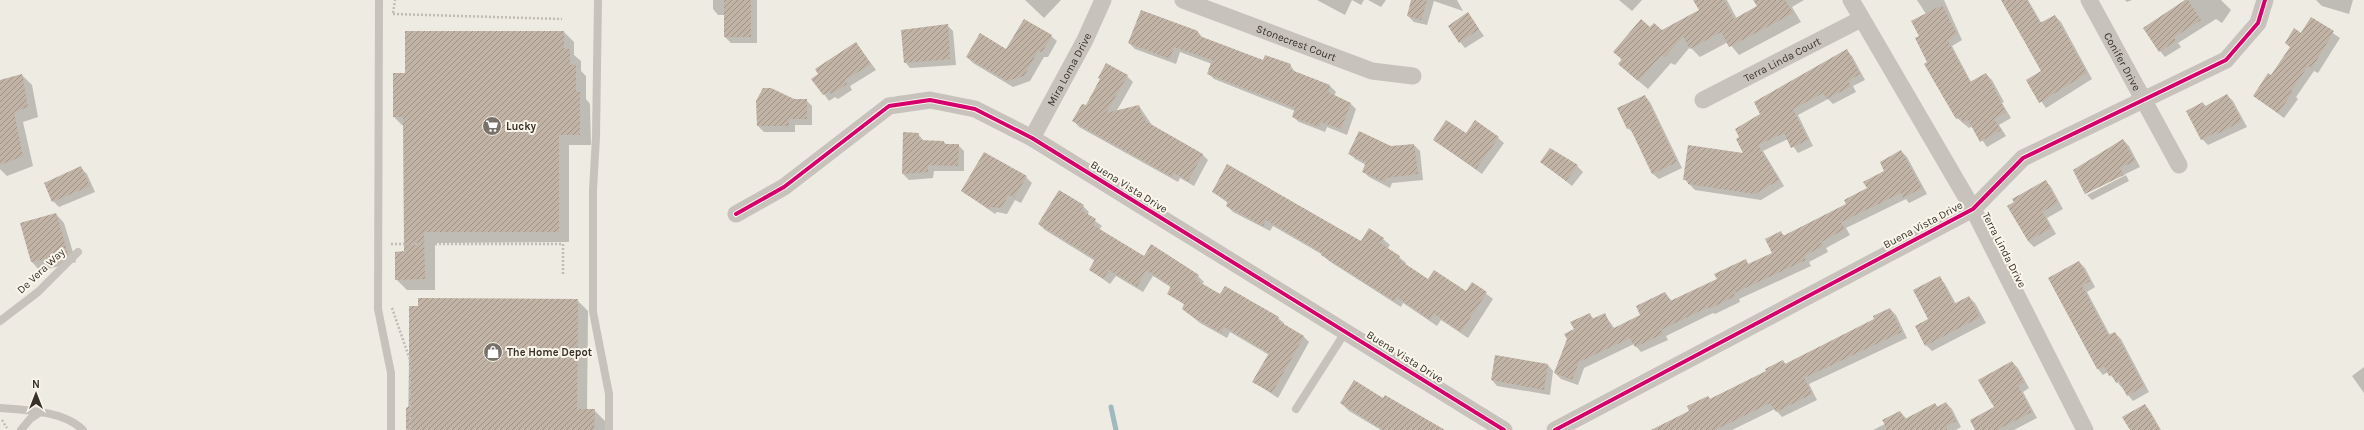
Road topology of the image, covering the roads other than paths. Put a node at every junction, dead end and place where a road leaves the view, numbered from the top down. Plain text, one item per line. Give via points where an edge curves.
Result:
1 (379, 0) edge
2 (598, 0) edge
3 (1103, 0) edge
4 (1183, 0) edge
5 (1851, 0) edge
6 (2089, 0) edge
7 (2265, 0) edge
8 (1862, 19) junction
9 (1413, 76) dead end
10 (2143, 98) junction
11 (1703, 100) dead end
12 (1032, 138) junction
13 (2179, 165) dead end
14 (1973, 209) junction
15 (736, 214) dead end
16 (78, 252) dead end
17 (0, 321) edge
18 (1346, 331) junction
19 (0, 408) edge
20 (1296, 409) dead end
21 (39, 413) junction
22 (21, 430) edge
23 (83, 430) edge
24 (391, 430) edge
25 (609, 430) edge
26 (1504, 430) edge
27 (1555, 430) edge
28 (2085, 430) edge

1 - 24 lane via 378,309 391,373
2 - 25 lane via 593,312 609,394
3 - 12 street, Mira Loma Drive via 1085,40
4 - 9 street, Stonecrest Court via 1372,70
5 - 8 street, Terra Linda Drive
6 - 10 street, Conifer Drive
7 - 10 street, Buena Vista Drive via 2258,23 2226,60
8 - 11 street, Terra Linda Court
8 - 14 street, Terra Linda Drive
10 - 13 street, Conifer Drive
10 - 14 street, Buena Vista Drive via 2023,158
12 - 15 street, Buena Vista Drive via 975,108 930,100 889,106 784,187
12 - 18 street, Buena Vista Drive
14 - 27 street, Buena Vista Drive
14 - 28 street, Terra Linda Drive
16 - 17 lane, De Vera Way via 38,292
18 - 20 lane
18 - 26 street, Buena Vista Drive
19 - 21 lane
21 - 22 lane
21 - 23 lane via 58,415 77,424

